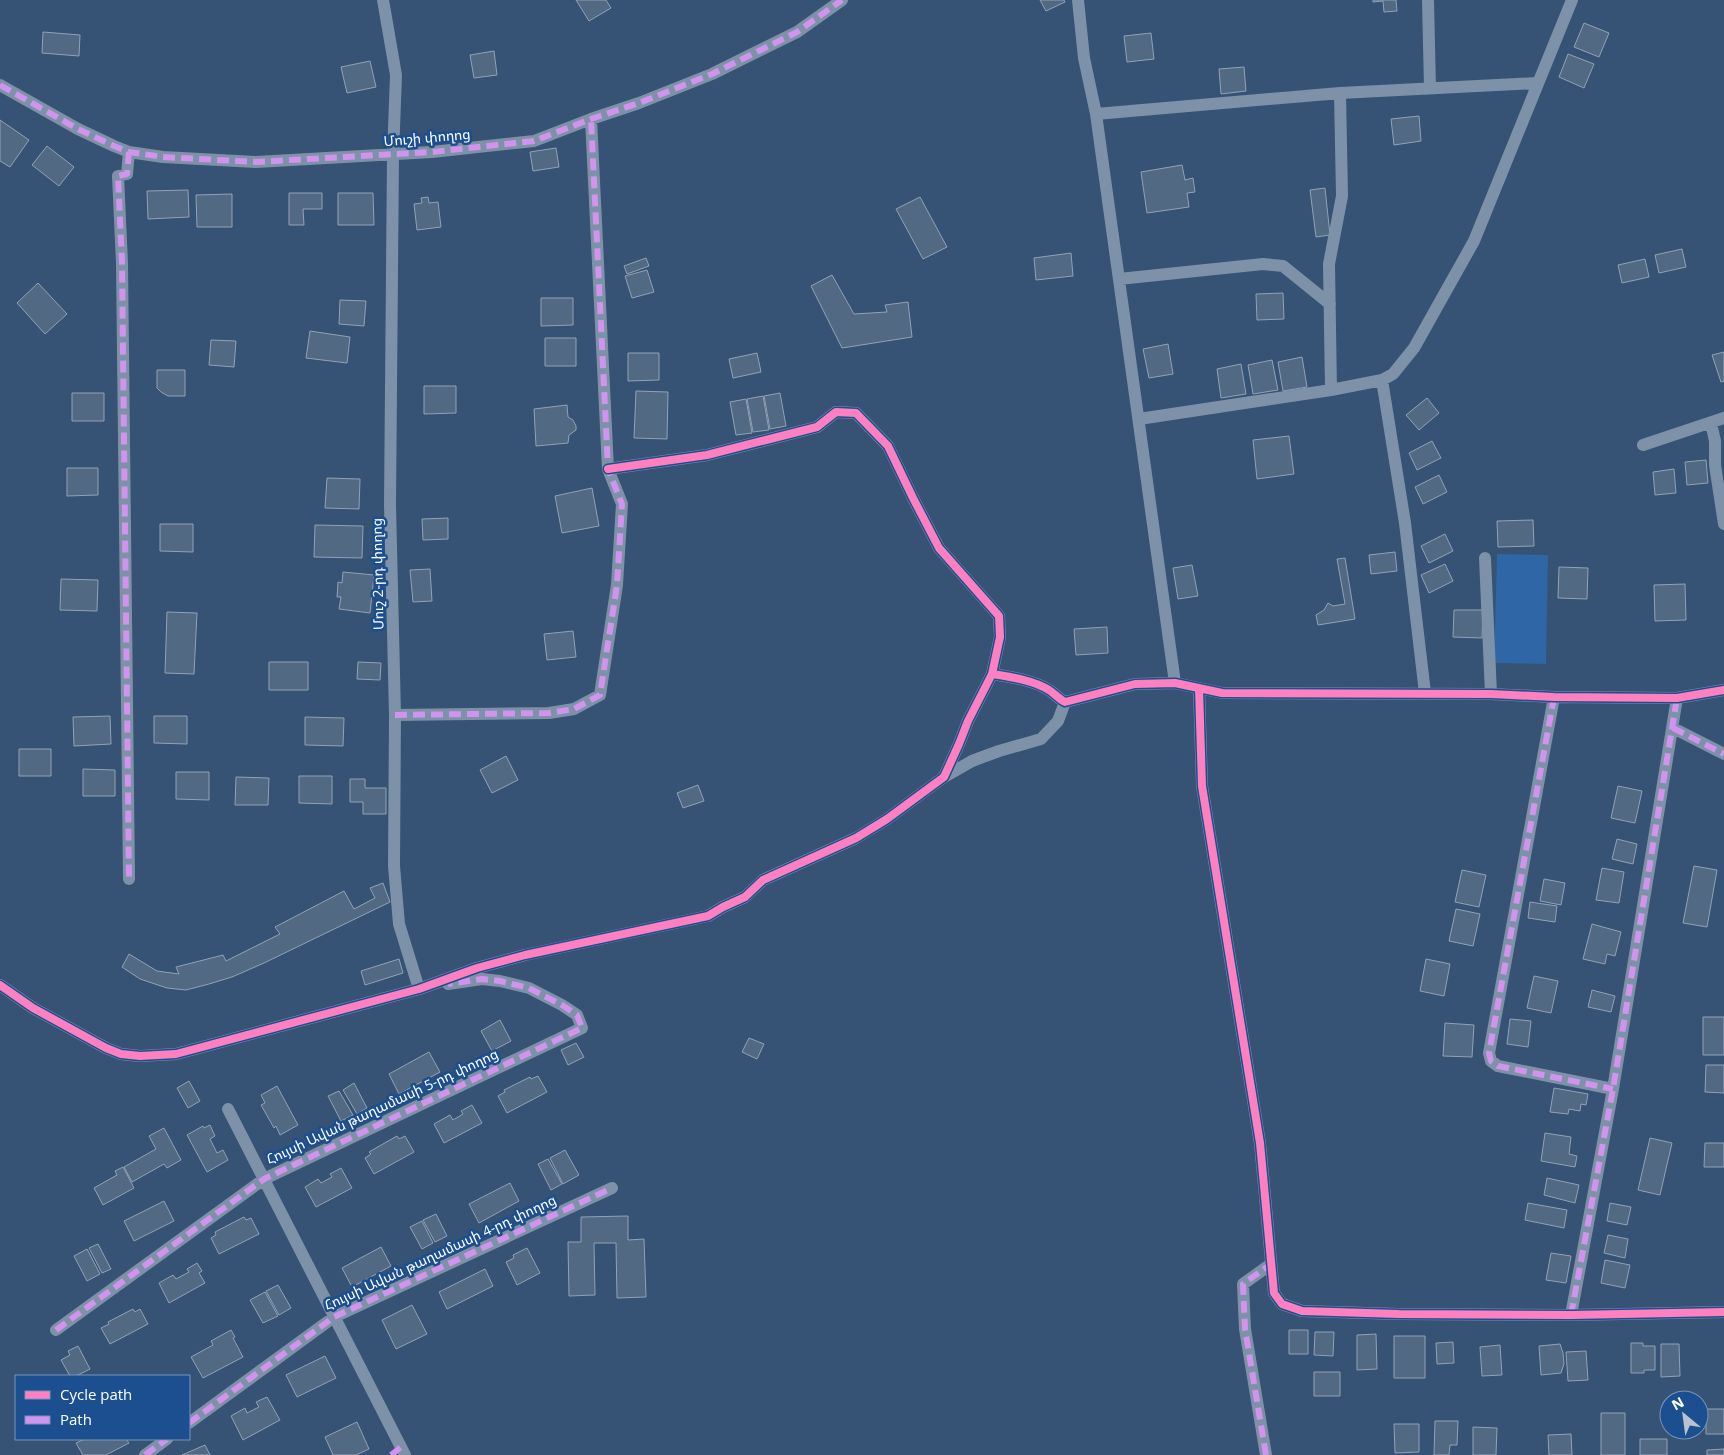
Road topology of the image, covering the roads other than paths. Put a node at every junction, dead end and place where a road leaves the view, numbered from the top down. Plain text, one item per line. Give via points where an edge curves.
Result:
1 (383, 0) edge
2 (842, 0) edge
3 (1078, 0) edge
4 (1428, 0) edge
5 (1572, 0) edge
6 (1538, 83) junction
7 (0, 85) edge
8 (1430, 88) junction
9 (1340, 93) junction
10 (1096, 114) junction
11 (591, 119) junction
12 (129, 152) junction
13 (393, 155) junction
14 (1119, 279) junction
15 (1330, 304) junction
16 (1382, 380) junction
17 (1331, 390) junction
18 (1724, 418) edge
19 (1139, 420) junction
20 (1711, 423) junction
21 (1643, 444) dead end
22 (608, 468) junction
23 (1724, 524) edge
24 (1485, 558) dead end
25 (992, 674) junction
26 (1175, 683) junction
27 (1199, 688) junction
28 (1724, 690) edge
29 (1425, 694) junction
30 (1491, 694) junction
31 (1554, 698) junction
32 (1677, 698) junction
33 (1065, 702) junction
34 (395, 714) junction
35 (1673, 728) junction
36 (1724, 754) edge
37 (944, 777) junction
38 (129, 879) dead end
39 (0, 985) edge
40 (419, 988) junction
41 (1612, 1089) junction
42 (228, 1109) dead end
43 (264, 1179) junction
44 (612, 1188) dead end
45 (1272, 1264) junction
46 (1724, 1312) edge
47 (1571, 1315) junction
48 (334, 1316) junction
49 (56, 1330) dead end
50 (190, 1422) edge
51 (166, 1440) edge
52 (399, 1452) edge
53 (145, 1455) edge
54 (1266, 1455) edge

1 - 13 street, Մուշ 2-րդ փողոց via 396,75
2 - 11 street, Մուշի փողոց via 797,32 712,74
3 - 10 street via 1084,58
4 - 8 street
5 - 6 street
6 - 8 street
6 - 16 street via 1474,241 1414,348 1393,374
7 - 12 street, Մուշի փողոց via 78,129
8 - 9 street
9 - 10 street
9 - 15 street via 1342,196 1329,264
10 - 14 street
11 - 13 street, Մուշի փողոց via 534,141
11 - 22 street
12 - 13 street, Մուշի փողոց via 256,162
12 - 38 street via 127,174 118,176 122,264
13 - 34 street, Մուշ 2-րդ փողոց via 390,505
14 - 15 street via 1263,264 1283,266
14 - 19 street
15 - 17 street
16 - 17 street
16 - 29 street via 1405,523
17 - 19 street
18 - 20 street
19 - 26 street
20 - 21 street
20 - 23 street
22 - 25 street via 707,455 817,427 836,412 856,414 888,446 939,548 998,616 1000,637
22 - 34 street via 622,504 617,585 600,695 574,709 549,713
24 - 30 street
25 - 33 street via 1023,680 1049,690
25 - 37 street
26 - 27 street
26 - 33 street via 1135,684
27 - 29 street via 1222,693
27 - 45 street via 1202,786 1260,1142
28 - 32 street
29 - 30 street
30 - 31 street
31 - 32 street
31 - 41 street via 1488,1053 1498,1066
32 - 35 street
33 - 37 street via 1058,721 1040,739 972,761
34 - 40 street, Մուշ 2-րդ փողոց via 394,866 399,924
35 - 36 street
35 - 41 street
37 - 40 street via 856,838 763,880 745,897 708,916 525,955
39 - 40 street via 33,1008 106,1048 121,1054 152,1056 176,1054
40 - 43 street, Հույսի Ավան թաղամասի 5-րդ փողոց via 482,979 514,984 562,1004 577,1015 582,1028
41 - 47 street
42 - 43 street
43 - 48 street
43 - 49 street, Հույսի Ավան թաղամասի 5-րդ փողոց
44 - 48 street, Հույսի Ավան թաղամասի 4-րդ փողոց
45 - 47 street via 1274,1293 1282,1304 1302,1311
45 - 54 street via 1243,1284 1245,1329
46 - 47 street
48 - 50 street, Հույսի Ավան թաղամասի 4-րդ փողոց
48 - 52 street
51 - 53 street

